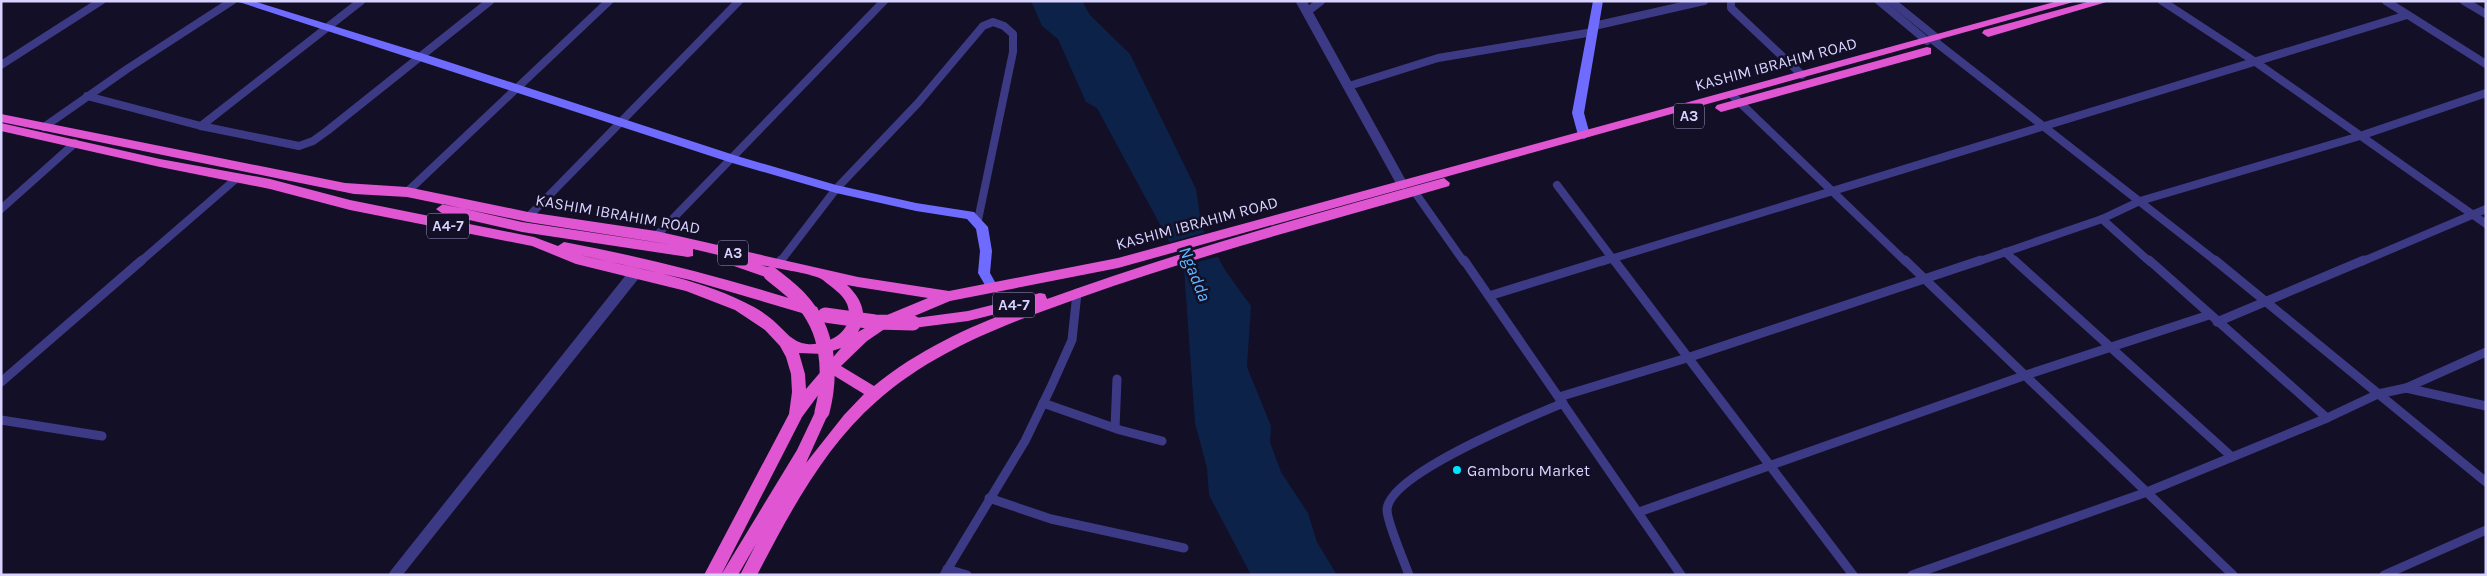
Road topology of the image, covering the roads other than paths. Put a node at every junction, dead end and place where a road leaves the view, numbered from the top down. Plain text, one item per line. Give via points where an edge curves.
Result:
1 (101, 1) edge
2 (232, 1) edge
3 (241, 1) edge
4 (361, 1) edge
5 (490, 1) edge
6 (609, 1) edge
7 (738, 1) edge
8 (884, 1) edge
9 (1301, 1) edge
10 (1321, 1) edge
11 (1598, 1) edge
12 (1704, 1) edge
13 (1732, 1) edge
14 (1879, 1) edge
15 (1891, 1) edge
16 (2072, 1) edge
17 (2106, 1) edge
18 (2162, 1) edge
19 (2386, 1) edge
20 (2464, 1) edge
21 (1307, 12) junction
22 (2486, 14) edge
23 (2407, 15) junction
24 (326, 27) junction
25 (1594, 29) junction
26 (1935, 42) junction
27 (420, 56) junction
28 (2254, 61) junction
29 (1, 64) edge
30 (2486, 64) edge
31 (1802, 75) junction
32 (1349, 86) junction
33 (519, 88) junction
34 (2486, 93) edge
35 (86, 96) junction
36 (1736, 99) junction
37 (1, 118) edge
38 (621, 121) junction
39 (201, 126) junction
40 (1, 127) edge
41 (44, 127) junction
42 (2047, 127) junction
43 (1584, 136) junction
44 (2360, 136) junction
45 (75, 143) junction
46 (733, 159) junction
47 (237, 178) junction
48 (1402, 184) junction
49 (1557, 185) dead end
50 (346, 187) junction
51 (836, 188) junction
52 (1414, 191) junction
53 (407, 192) junction
54 (1832, 192) junction
55 (2140, 201) junction
56 (2486, 208) edge
57 (1, 209) edge
58 (2472, 214) junction
59 (528, 217) junction
60 (2102, 219) junction
61 (978, 220) junction
62 (2486, 224) edge
63 (1270, 227) junction
64 (656, 236) junction
65 (534, 242) junction
66 (2005, 252) junction
67 (1611, 258) junction
68 (775, 268) junction
69 (636, 272) junction
70 (1118, 272) junction
71 (823, 273) junction
72 (1926, 279) junction
73 (993, 289) junction
74 (1077, 293) junction
75 (949, 296) junction
76 (1489, 296) junction
77 (2266, 300) junction
78 (2213, 319) junction
79 (785, 342) junction
80 (2111, 347) junction
81 (2486, 352) edge
82 (1688, 358) junction
83 (831, 367) junction
84 (2026, 375) junction
85 (1117, 380) dead end
86 (1, 382) edge
87 (2406, 388) junction
88 (876, 394) junction
89 (2378, 394) junction
90 (1561, 400) junction
91 (1043, 403) junction
92 (2486, 406) edge
93 (796, 414) junction
94 (2328, 418) junction
95 (1, 420) edge
96 (1115, 428) junction
97 (102, 436) dead end
98 (1162, 441) dead end
99 (2232, 457) junction
100 (1771, 466) junction
101 (2486, 482) edge
102 (2147, 492) junction
103 (989, 498) junction
104 (1639, 512) junction
105 (2486, 530) edge
106 (1184, 548) dead end
107 (945, 572) edge
108 (395, 575) edge
109 (712, 575) edge
110 (729, 575) edge
111 (748, 575) edge
112 (967, 575) edge
113 (1409, 575) edge
114 (1681, 575) edge
115 (1853, 575) edge
116 (1912, 575) edge
117 (2233, 575) edge
118 (2384, 575) edge

1 - 29 street
2 - 35 street
3 - 24 main road
4 - 24 street
5 - 27 street
6 - 33 street
7 - 38 street
8 - 46 street
9 - 21 street
10 - 21 street
11 - 25 main road
12 - 25 street
13 - 31 street via 1732,8
14 - 26 street
15 - 26 street
16 - 26 highway, KASHIM IBRAHIM ROAD / A3
17 - 26 highway, KASHIM IBRAHIM ROAD / A3
18 - 28 street
19 - 23 street
20 - 22 street
21 - 32 street
23 - 28 street
23 - 30 street
24 - 27 main road
24 - 39 street
25 - 32 street via 1438,58
25 - 43 main road via 1578,113
26 - 31 highway, KASHIM IBRAHIM ROAD / A3
26 - 36 highway, KASHIM IBRAHIM ROAD / A3
26 - 42 street
27 - 33 main road
27 - 39 street via 313,142 299,146
28 - 42 street
28 - 44 street
31 - 36 highway, KASHIM IBRAHIM ROAD / A3
32 - 48 street
33 - 38 main road
33 - 53 street
34 - 44 street
35 - 39 street
35 - 41 street
36 - 43 highway, KASHIM IBRAHIM ROAD / A3
36 - 52 highway, KASHIM IBRAHIM ROAD / A3
36 - 54 street
37 - 41 highway, A4-7
38 - 46 main road
38 - 59 street
40 - 45 highway, A4-7
41 - 50 highway, A4-7
42 - 54 street
42 - 55 street
43 - 48 highway, KASHIM IBRAHIM ROAD / A3
44 - 55 street
44 - 58 street
45 - 47 highway, A4-7
45 - 57 street
46 - 51 main road
46 - 64 street
47 - 65 highway, A4-7 via 368,209
47 - 86 street
48 - 63 highway, KASHIM IBRAHIM ROAD / A3
49 - 67 street
50 - 53 highway, KASHIM IBRAHIM ROAD / A3
50 - 68 highway, A4-7 via 522,226
51 - 61 main road via 970,214
51 - 61 street via 918,103 983,26 993,22 1013,34 1013,52
51 - 68 street
52 - 63 highway, KASHIM IBRAHIM ROAD / A3
52 - 76 street
53 - 59 highway, KASHIM IBRAHIM ROAD / A3
54 - 67 street
54 - 72 street
55 - 60 street
55 - 77 street
56 - 58 street
58 - 62 street
58 - 77 street
59 - 64 highway, KASHIM IBRAHIM ROAD / A3
60 - 66 street
60 - 78 street
61 - 73 main road via 986,251 984,273
63 - 70 highway, KASHIM IBRAHIM ROAD / A3
64 - 68 highway, KASHIM IBRAHIM ROAD / A3
65 - 69 highway, A4-7 via 576,258
65 - 70 highway, A4-7, bridge via 634,260 742,288 825,315 875,322 913,323 968,316
66 - 72 street
66 - 80 street
67 - 76 street
67 - 82 street
68 - 71 highway, KASHIM IBRAHIM ROAD / A3
68 - 110 highway, A3, bridge via 816,321 825,348 828,392 806,450
69 - 79 highway, A4-7 via 689,286 740,306 763,321
69 - 108 street
70 - 73 highway, KASHIM IBRAHIM ROAD / A3
70 - 74 highway, KASHIM IBRAHIM ROAD / A3
71 - 75 highway, KASHIM IBRAHIM ROAD / A3 via 858,282
71 - 79 highway via 851,298 856,308 856,325 851,334 836,344 818,349 803,349
72 - 82 street
72 - 84 street
73 - 75 highway, KASHIM IBRAHIM ROAD / A3
74 - 88 highway, KASHIM IBRAHIM ROAD / A3 via 944,346 893,378
74 - 91 street via 1072,340
75 - 83 highway via 904,313 864,335
76 - 90 street
77 - 78 street
77 - 89 street
78 - 80 street
78 - 94 street
79 - 93 highway, A4-7 via 798,374
80 - 84 street
80 - 99 street
81 - 87 street
82 - 90 street
82 - 100 street
83 - 88 highway
83 - 93 highway
84 - 100 street
84 - 102 street
85 - 96 street
87 - 89 street
87 - 92 street
88 - 111 highway, KASHIM IBRAHIM ROAD / A3 via 827,446
89 - 94 street
89 - 101 street
90 - 104 street
90 - 113 street via 1428,469 1390,496 1387,511
91 - 96 street
91 - 103 street via 1025,441
93 - 109 highway, A4-7
94 - 99 street
95 - 97 street
96 - 98 street
99 - 102 street
100 - 104 street
100 - 115 street
102 - 116 street
102 - 117 street
103 - 106 street via 1051,519
103 - 107 street
104 - 114 street
105 - 118 street
107 - 112 street

